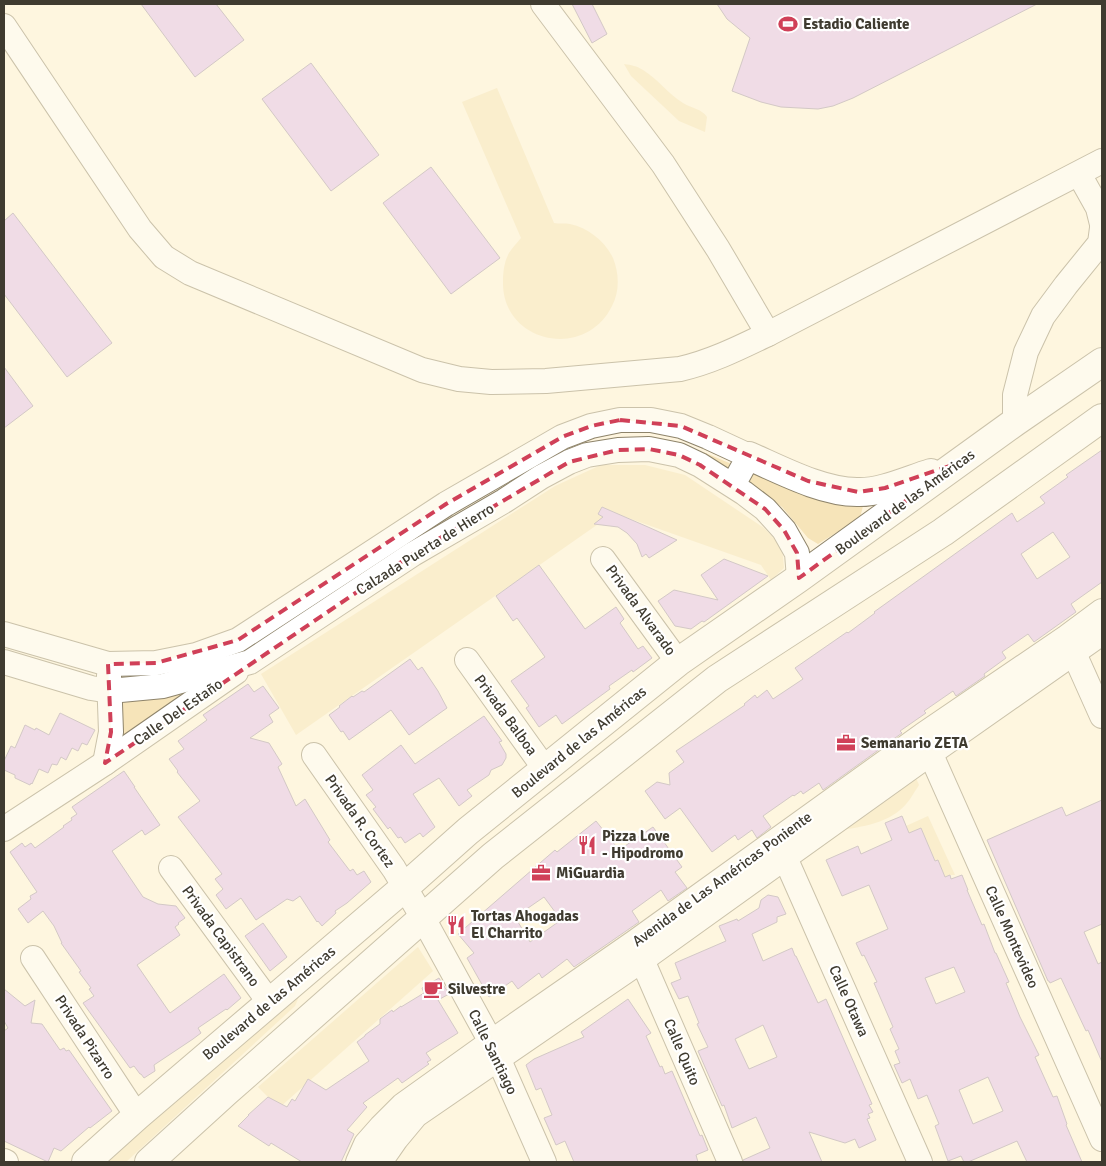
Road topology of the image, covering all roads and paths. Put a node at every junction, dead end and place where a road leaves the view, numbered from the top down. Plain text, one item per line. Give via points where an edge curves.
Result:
1 (543, 4) edge
2 (4, 26) edge
3 (1102, 161) edge
4 (1079, 174) junction
5 (1102, 224) edge
6 (1102, 228) edge
7 (768, 334) junction
8 (1102, 362) edge
9 (1102, 418) edge
10 (1015, 422) junction
11 (749, 456) junction
12 (958, 463) junction
13 (733, 486) junction
14 (603, 559) dead end
15 (351, 566) junction
16 (800, 578) junction
17 (365, 586) junction
18 (1102, 611) edge
19 (4, 634) edge
20 (1102, 634) edge
21 (1071, 645) junction
22 (467, 660) dead end
23 (4, 662) edge
24 (250, 662) junction
25 (678, 662) junction
26 (108, 664) junction
27 (110, 691) junction
28 (1102, 716) edge
29 (927, 744) junction
30 (314, 755) dead end
31 (105, 762) junction
32 (545, 769) junction
33 (4, 828) edge
34 (781, 849) junction
35 (172, 868) dead end
36 (405, 887) junction
37 (423, 918) junction
38 (639, 951) junction
39 (33, 958) dead end
40 (270, 1003) junction
41 (495, 1050) junction
42 (137, 1116) junction
43 (1102, 1139) edge
44 (86, 1162) edge
45 (150, 1162) edge
46 (358, 1162) edge
47 (380, 1162) edge
48 (544, 1162) edge
49 (730, 1162) edge
50 (920, 1162) edge

1 - 7 street via 663,164
2 - 7 street via 140,229 164,257 190,273 422,370 459,379 491,382 546,381 680,369 731,352
3 - 4 street
4 - 5 street via 1098,208
4 - 7 street
6 - 10 street via 1100,243 1043,316 1026,352 1016,395
8 - 10 main road, Boulevard de las Américas
9 - 37 main road via 943,532 717,679 493,856
10 - 12 main road, Boulevard de las Américas
11 - 12 main road via 833,490 858,492 885,488
11 - 13 street
11 - 15 street, Calzada Puerta de Hierro via 681,426 651,420 620,420 591,426 562,437 446,504
12 - 16 main road, Boulevard de las Américas
13 - 16 street, Calzada Puerta de Hierro via 765,509 784,530 797,553
13 - 17 street, Calzada Puerta de Hierro via 679,455 649,449 587,455 541,477
14 - 25 street, Privada Alvarado
15 - 17 street
15 - 26 street, Calzada Puerta de Hierro via 238,640 156,663
16 - 25 main road, Boulevard de las Américas
17 - 24 street, Calzada Puerta de Hierro
18 - 21 street, Avenida de Las Américas Poniente
19 - 26 street, Calzada Puerta de Hierro
20 - 21 street, Avenida de Las Américas Poniente
21 - 28 street
21 - 29 street, Avenida de Las Américas Poniente
22 - 32 street, Privada Balboa
23 - 27 street, Calzada Puerta de Hierro
24 - 27 street, Calzada Puerta de Hierro via 163,686
24 - 31 street, Calle Del Estaño
25 - 32 main road, Boulevard de las Américas
26 - 27 street, Calle Del Estaño
27 - 31 street, Calle Del Estaño via 111,732
29 - 34 street, Avenida de Las Américas Poniente
29 - 43 street, Calle Montevideo
30 - 36 street, Privada R. Cortez
31 - 33 street, Calle Del Estaño
32 - 36 main road, Boulevard de las Américas
34 - 38 street, Avenida de Las Américas Poniente
34 - 50 street, Calle Otawa
35 - 40 street, Privada Capistrano
36 - 37 street, Privada R. Cortez
36 - 40 main road, Boulevard de las Américas
37 - 41 street, Calle Santiago
37 - 45 main road
38 - 41 street, Avenida de Las Américas Poniente
38 - 49 street, Calle Quito
39 - 42 street, Privada Pizarro
40 - 42 main road, Boulevard de las Américas
41 - 46 street, Avenida de Las Américas Poniente via 403,1105 366,1144
41 - 47 street, Avenida de Las Américas Poniente via 416,1115
41 - 48 street, Calle Santiago
42 - 44 main road, Boulevard de las Américas

